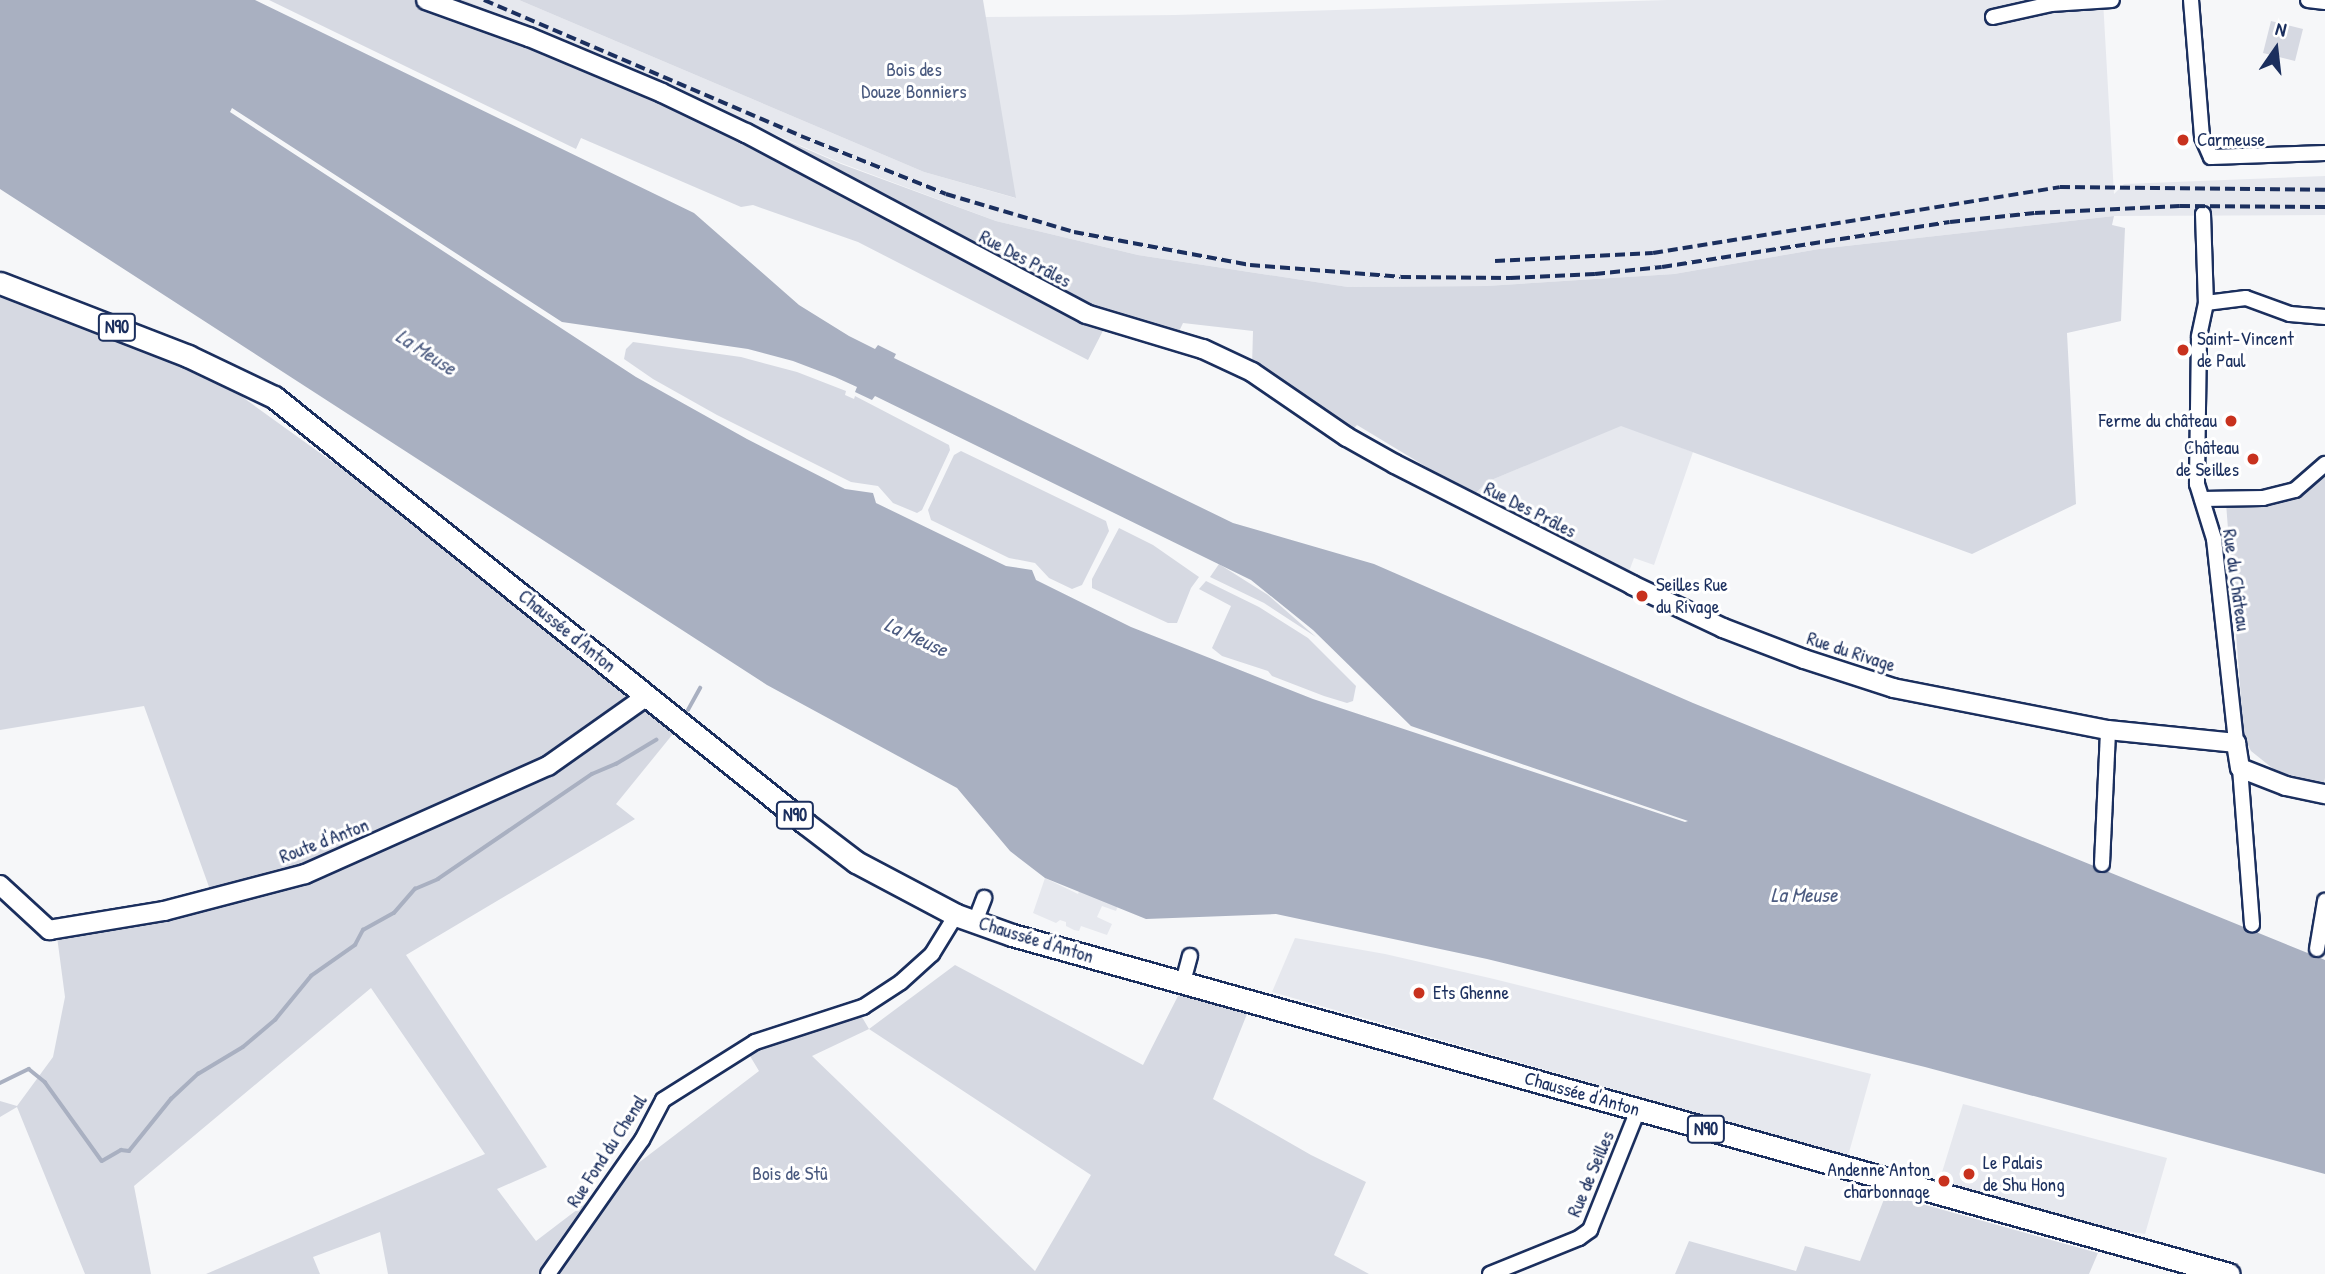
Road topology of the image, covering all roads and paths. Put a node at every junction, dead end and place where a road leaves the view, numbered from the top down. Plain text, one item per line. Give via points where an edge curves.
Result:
1 (426, 0) edge
2 (2112, 0) edge
3 (2192, 0) edge
4 (2308, 0) edge
5 (2325, 2) edge
6 (1993, 17) dead end
7 (2325, 153) edge
8 (2203, 214) dead end
9 (0, 283) edge
10 (2206, 303) junction
11 (2325, 317) edge
12 (2325, 464) edge
13 (2202, 499) junction
14 (1597, 567) joint
15 (647, 696) junction
16 (2108, 730) junction
17 (2236, 743) junction
18 (2239, 768) junction
19 (2325, 794) edge
20 (2102, 864) dead end
21 (0, 886) edge
22 (984, 898) dead end
23 (2325, 901) edge
24 (966, 918) junction
25 (2252, 925) dead end
26 (2317, 949) dead end
27 (1189, 956) dead end
28 (1183, 982) junction
29 (1638, 1110) junction
30 (548, 1274) edge
31 (1490, 1274) edge
32 (2229, 1274) edge

1 - 14 street, Rue Des Prâles via 529,37 686,105 1086,314 1203,349 1251,372 1346,437
2 - 6 street via 2051,4
3 - 7 street via 2202,137 2211,157
4 - 5 street
8 - 10 street, Rue du Château
9 - 15 main road, Chaussée d'Anton / N90 via 188,356 274,397
10 - 11 street via 2246,298 2290,314
10 - 13 street, Rue du Château via 2199,350 2197,484
12 - 13 street via 2295,490 2263,498
13 - 17 street, Rue du Château via 2214,539
14 - 16 street, Rue du Rivage via 1723,628 1893,688
15 - 21 street, Route d'Anton via 548,766 305,874 164,911 50,930
15 - 24 main road, Chaussée d'Anton / N90 via 856,862
16 - 17 street, Rue du Rivage
16 - 20 street
17 - 18 street
18 - 19 street via 2286,786
18 - 25 street
22 - 24 street, Rue Fond du Chenal
23 - 26 street
24 - 28 main road, Chaussée d'Anton / N90
24 - 30 street, Rue Fond du Chenal via 901,982 863,1007 755,1042 663,1100 642,1140
27 - 28 street
28 - 29 main road, Chaussée d'Anton / N90
29 - 31 street, Rue de Seilles via 1590,1230
29 - 32 main road, Chaussée d'Anton / N90

